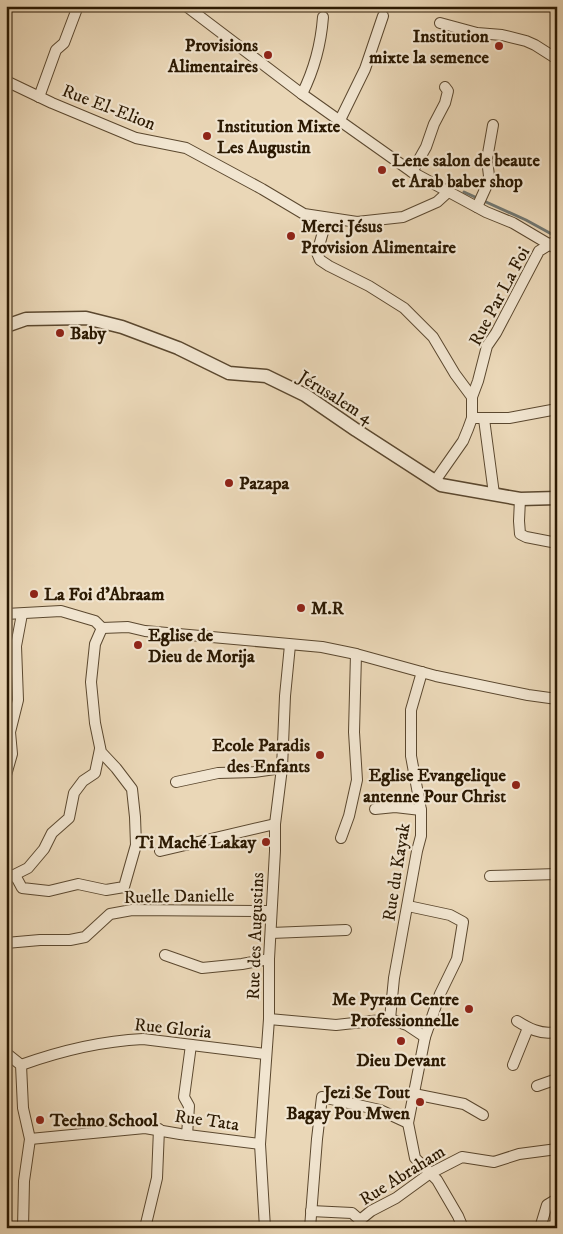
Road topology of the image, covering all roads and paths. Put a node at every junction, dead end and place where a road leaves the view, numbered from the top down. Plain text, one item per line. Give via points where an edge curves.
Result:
1 (78, 6) edge
2 (186, 6) edge
3 (383, 16) dead end
4 (323, 17) dead end
5 (440, 22) dead end
6 (557, 59) edge
7 (6, 81) edge
8 (445, 87) dead end
9 (302, 94) junction
10 (39, 97) junction
11 (340, 120) junction
12 (493, 125) dead end
13 (412, 172) junction
14 (448, 192) junction
15 (477, 207) junction
16 (327, 218) junction
17 (554, 245) edge
18 (6, 326) edge
19 (472, 398) junction
20 (557, 409) edge
21 (472, 418) junction
22 (484, 419) junction
23 (435, 481) junction
24 (494, 494) junction
25 (557, 498) edge
26 (520, 499) junction
27 (557, 543) edge
28 (6, 614) edge
29 (22, 614) junction
30 (102, 628) junction
31 (290, 645) junction
32 (356, 654) junction
33 (422, 672) junction
34 (557, 699) edge
35 (100, 749) junction
36 (282, 768) junction
37 (6, 775) edge
38 (176, 782) dead end
39 (375, 809) dead end
40 (421, 810) junction
41 (275, 824) junction
42 (341, 838) dead end
43 (160, 851) dead end
44 (557, 874) edge
45 (490, 876) dead end
46 (11, 877) edge
47 (408, 906) junction
48 (271, 912) junction
49 (346, 930) dead end
50 (271, 933) junction
51 (6, 943) edge
52 (165, 955) dead end
53 (269, 960) junction
54 (269, 1019) junction
55 (390, 1019) junction
56 (517, 1021) dead end
57 (528, 1028) junction
58 (556, 1031) edge
59 (425, 1037) junction
60 (191, 1045) junction
61 (6, 1053) edge
62 (265, 1054) junction
63 (513, 1065) dead end
64 (21, 1066) junction
65 (557, 1078) edge
66 (538, 1086) dead end
67 (414, 1094) junction
68 (483, 1115) dead end
69 (408, 1123) junction
70 (159, 1129) junction
71 (187, 1135) junction
72 (30, 1139) junction
73 (260, 1144) junction
74 (557, 1149) edge
75 (430, 1174) junction
76 (557, 1199) edge
77 (311, 1212) junction
78 (360, 1224) edge
79 (24, 1228) edge
80 (145, 1228) edge
81 (265, 1228) edge
82 (310, 1228) edge
83 (463, 1228) edge
84 (540, 1228) edge

1 - 10 street via 64,44 56,50
2 - 9 street
3 - 11 street via 367,65
4 - 9 street via 311,76
5 - 6 street via 477,33 526,41
7 - 10 street, Rue El-Elion
8 - 13 street via 448,91 445,103
9 - 11 street
10 - 16 street, Rue El-Elion via 136,138 186,148 304,214
11 - 13 street
12 - 15 street via 487,159 489,176
13 - 14 street
14 - 15 street
14 - 16 street, Rue El-Elion via 437,202 403,218 357,222
15 - 17 street
16 - 19 street via 317,254 320,260 404,308 433,337
17 - 19 street, Rue Par La Foi via 539,251 487,346
18 - 23 street, Jérusalem 4 via 26,319 86,318 122,327 178,348 229,373 266,376 306,395
19 - 21 street, Rue Par La Foi
20 - 22 street via 518,417
21 - 22 street
21 - 23 street, Rue Par La Foi via 463,441
22 - 24 street
23 - 24 street, Jérusalem 4 via 441,485
24 - 26 street, Jérusalem 4
25 - 26 street, Jérusalem 4
26 - 27 street via 520,534
28 - 29 street
29 - 30 street via 61,611 95,621
29 - 37 street via 16,646 18,700 10,732 12,754
30 - 31 street via 128,627
30 - 35 street via 95,644 92,682
31 - 32 street
31 - 36 street, Rue des Augustins
32 - 33 street
32 - 42 street via 354,732 357,780
33 - 34 street
33 - 40 street, Rue du Kayak via 411,710 411,756
35 - 46 street via 95,773 74,793 69,818 52,833 28,868
35 - 46 street via 132,789 136,845 124,887 106,890 78,884 49,890 22,888
36 - 38 street
36 - 41 street, Rue des Augustins
39 - 40 street
40 - 47 street, Rue du Kayak via 421,836
41 - 43 street
41 - 48 street, Rue des Augustins
44 - 45 street
47 - 55 street, Rue du Kayak
47 - 59 street via 450,915 463,922 457,959
48 - 50 street, Rue des Augustins
48 - 51 street, Ruelle Danielle via 132,910 110,914 85,937
49 - 50 street
50 - 53 street, Rue des Augustins
52 - 53 street via 202,968
53 - 54 street, Rue des Augustins
54 - 55 street via 336,1025
54 - 62 street, Rue des Augustins
55 - 59 street via 407,1024
56 - 57 street
57 - 58 street via 548,1034
57 - 63 street
59 - 67 street
60 - 62 street, Rue Gloria
60 - 64 street, Rue Gloria via 143,1038 126,1039 87,1046
60 - 71 street via 184,1097 189,1106
61 - 64 street
62 - 73 street, Rue des Augustins
64 - 72 street via 23,1108
65 - 66 street
67 - 68 street via 464,1104
67 - 69 street
69 - 75 street via 415,1158
69 - 77 street via 380,1110 322,1097
70 - 71 street, Rue Tata
70 - 72 street, Rue Tata
70 - 80 street via 156,1178
71 - 73 street, Rue Tata
72 - 79 street via 24,1181
73 - 81 street, Rue des Augustins
74 - 75 street, Rue Abraham via 519,1154 494,1162 462,1157
75 - 78 street, Rue Abraham via 371,1212
75 - 83 street via 437,1180
76 - 84 street via 547,1205
77 - 78 street via 352,1213
77 - 82 street

